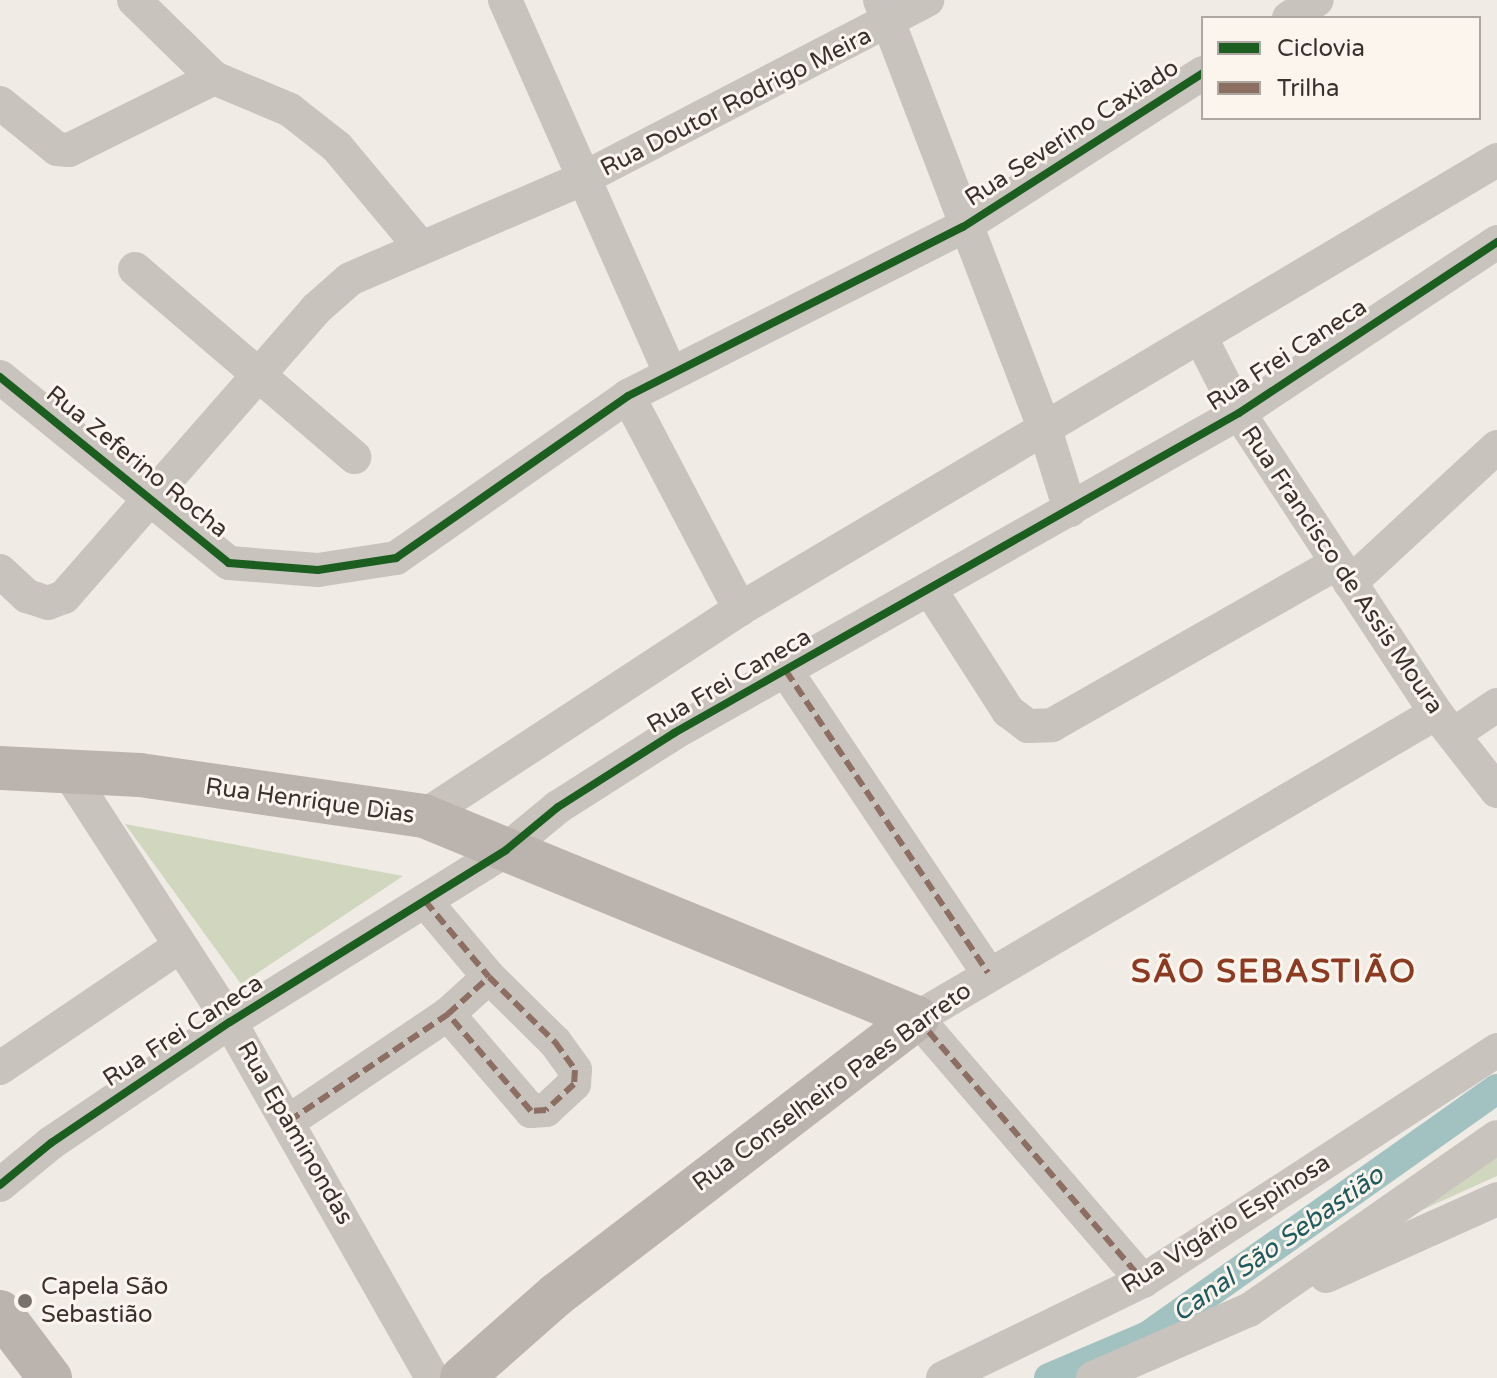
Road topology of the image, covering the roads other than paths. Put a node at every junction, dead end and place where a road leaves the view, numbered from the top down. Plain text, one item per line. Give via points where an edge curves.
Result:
1 (134, 0) edge
2 (505, 0) edge
3 (927, 0) edge
4 (1317, 0) edge
5 (885, 12) edge
6 (1292, 16) edge
7 (1201, 74) edge
8 (214, 78) junction
9 (7, 110) edge
10 (1497, 160) edge
11 (582, 179) junction
12 (963, 227) junction
13 (1497, 242) edge
14 (419, 245) junction
15 (135, 269) dead end
16 (1202, 340) junction
17 (670, 373) junction
18 (262, 375) junction
19 (0, 377) edge
20 (628, 396) junction
21 (1239, 413) junction
22 (1045, 429) junction
23 (1497, 447) edge
24 (354, 457) dead end
25 (151, 494) junction
26 (1070, 510) junction
27 (396, 558) joint
28 (0, 571) edge
29 (1344, 573) junction
30 (931, 591) junction
31 (740, 609) junction
32 (786, 671) junction
33 (1497, 705) edge
34 (1445, 724) junction
35 (0, 768) edge
36 (69, 773) junction
37 (1497, 791) edge
38 (424, 816) junction
39 (506, 850) junction
40 (425, 901) junction
41 (179, 947) junction
42 (988, 973) junction
43 (489, 977) junction
44 (448, 1014) junction
45 (917, 1018) junction
46 (230, 1022) junction
47 (1497, 1050) edge
48 (0, 1068) edge
49 (289, 1121) junction
50 (1497, 1137) edge
51 (0, 1185) edge
52 (1497, 1199) edge
53 (1143, 1281) junction
54 (1249, 1310) junction
55 (0, 1312) edge
56 (50, 1378) edge
57 (432, 1378) edge
58 (462, 1378) edge
59 (943, 1378) edge
60 (1093, 1378) edge

1 - 8 street
2 - 11 street
3 - 5 street, Rua Doutor Rodrigo Meira
4 - 6 street
5 - 11 street, Rua Doutor Rodrigo Meira
5 - 12 street
7 - 12 street, Rua Severino Caxiado
8 - 9 street via 69,150 57,149
8 - 14 street via 290,110 337,147
10 - 16 street
11 - 14 street, Rua Doutor Rodrigo Meira
11 - 17 street
12 - 17 street, Rua Severino Caxiado
12 - 22 street
13 - 21 street, Rua Frei Caneca
14 - 18 street, Rua Doutor Rodrigo Meira via 350,279 316,309
15 - 18 street
16 - 21 street, Rua Francisco de Assis Moura
16 - 22 street
17 - 20 street, Rua Severino Caxiado
18 - 24 street
18 - 25 street, Rua Doutor Rodrigo Meira
19 - 25 street, Rua Zeferino Rocha
20 - 27 street, Rua Severino Caxiado
20 - 31 street
21 - 26 street, Rua Frei Caneca
21 - 29 street, Rua Francisco de Assis Moura
22 - 26 street
22 - 31 street
23 - 29 street
25 - 27 street, Rua Zeferino Rocha via 229,563 318,570
25 - 28 street, Rua Doutor Rodrigo Meira via 83,579 48,603 27,596
26 - 30 street, Rua Frei Caneca
29 - 30 street via 1203,637 1052,725 1028,726 1008,711
29 - 34 street, Rua Francisco de Assis Moura
30 - 32 street, Rua Frei Caneca
31 - 38 street
32 - 39 street, Rua Frei Caneca via 558,807
32 - 42 street
33 - 34 street, Rua Conselheiro Paes Barreto
34 - 37 street, Rua Francisco de Assis Moura
34 - 42 street, Rua Conselheiro Paes Barreto
35 - 36 street, Rua Henrique Dias
36 - 38 street, Rua Henrique Dias via 140,775
36 - 41 street, Rua Epaminondas
38 - 39 street, Rua Henrique Dias
39 - 40 street, Rua Frei Caneca
39 - 45 street, Rua Henrique Dias
40 - 43 street
40 - 46 street, Rua Frei Caneca
41 - 46 street, Rua Epaminondas
41 - 48 street
42 - 45 street, Rua Conselheiro Paes Barreto
43 - 44 street
43 - 44 street via 569,1059 576,1077 568,1093 546,1110 531,1111
44 - 49 street
45 - 53 street
45 - 58 street, Rua Conselheiro Paes Barreto via 556,1295
46 - 49 street, Rua Epaminondas
46 - 51 street, Rua Frei Caneca via 51,1143
47 - 53 street, Rua Vigário Espinosa
49 - 57 street, Rua Epaminondas
50 - 54 street
52 - 54 street
53 - 59 street, Rua Vigário Espinosa
54 - 60 street
55 - 56 street

